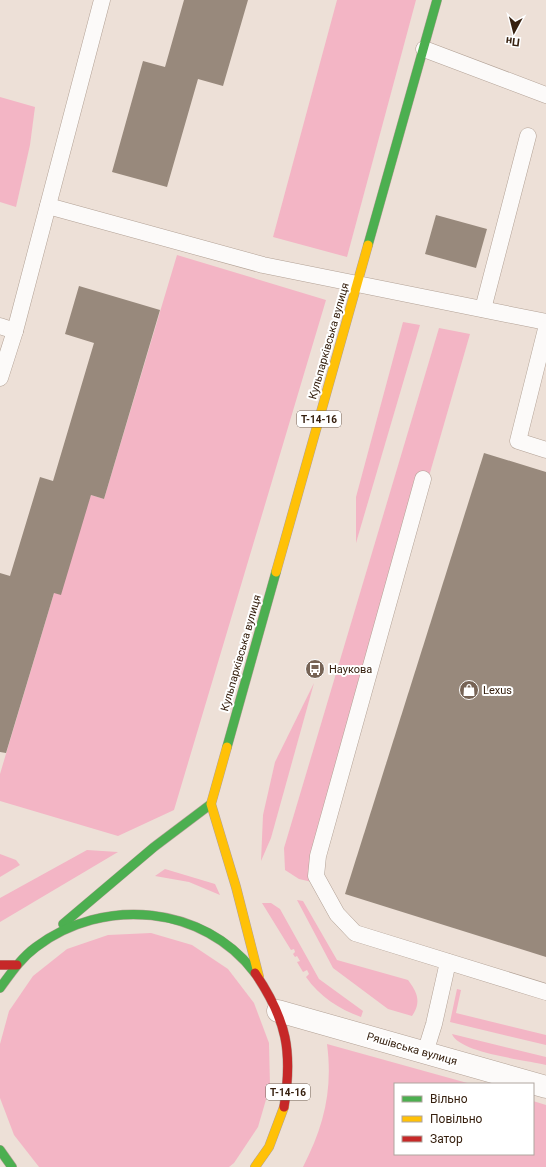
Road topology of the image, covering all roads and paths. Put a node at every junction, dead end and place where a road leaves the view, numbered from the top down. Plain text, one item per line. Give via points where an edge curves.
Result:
1 (102, 0) edge
2 (438, 0) edge
3 (424, 49) junction
4 (546, 95) edge
5 (528, 136) dead end
6 (48, 206) junction
7 (358, 283) junction
8 (483, 309) junction
9 (546, 322) edge
10 (7, 329) edge
11 (546, 329) edge
12 (0, 378) edge
13 (546, 450) edge
14 (423, 479) dead end
15 (210, 804) junction
16 (43, 942) junction
17 (448, 962) junction
18 (0, 965) edge
19 (17, 965) junction
20 (259, 977) junction
21 (0, 988) edge
22 (546, 992) edge
23 (278, 1011) junction
24 (425, 1053) junction
25 (546, 1086) edge
26 (2, 1153) edge
27 (7, 1167) edge
28 (12, 1167) edge
29 (255, 1167) edge

1 - 6 lane
2 - 3 main road, Кульпарківська вулиця / Т-14-16
3 - 4 lane
3 - 7 main road, Кульпарківська вулиця / Т-14-16
5 - 8 lane
6 - 7 lane via 263,265
6 - 10 lane
7 - 8 lane
7 - 15 main road, Кульпарківська вулиця / Т-14-16
8 - 9 lane
10 - 12 lane
11 - 13 lane via 518,441
14 - 17 lane via 318,856 316,876 337,914 354,933
15 - 16 main road via 154,847
15 - 20 main road, Т-14-16 via 236,887
16 - 19 main road
16 - 20 main road via 86,921 134,913 182,921 225,943
17 - 22 lane
17 - 24 lane
18 - 19 main road
19 - 21 main road
20 - 23 main road, Т-14-16
23 - 24 street, Ряшівська вулиця
23 - 29 main road, Т-14-16 via 289,1049 289,1089 279,1127
24 - 25 street, Ряшівська вулиця
26 - 27 main road
26 - 28 main road

